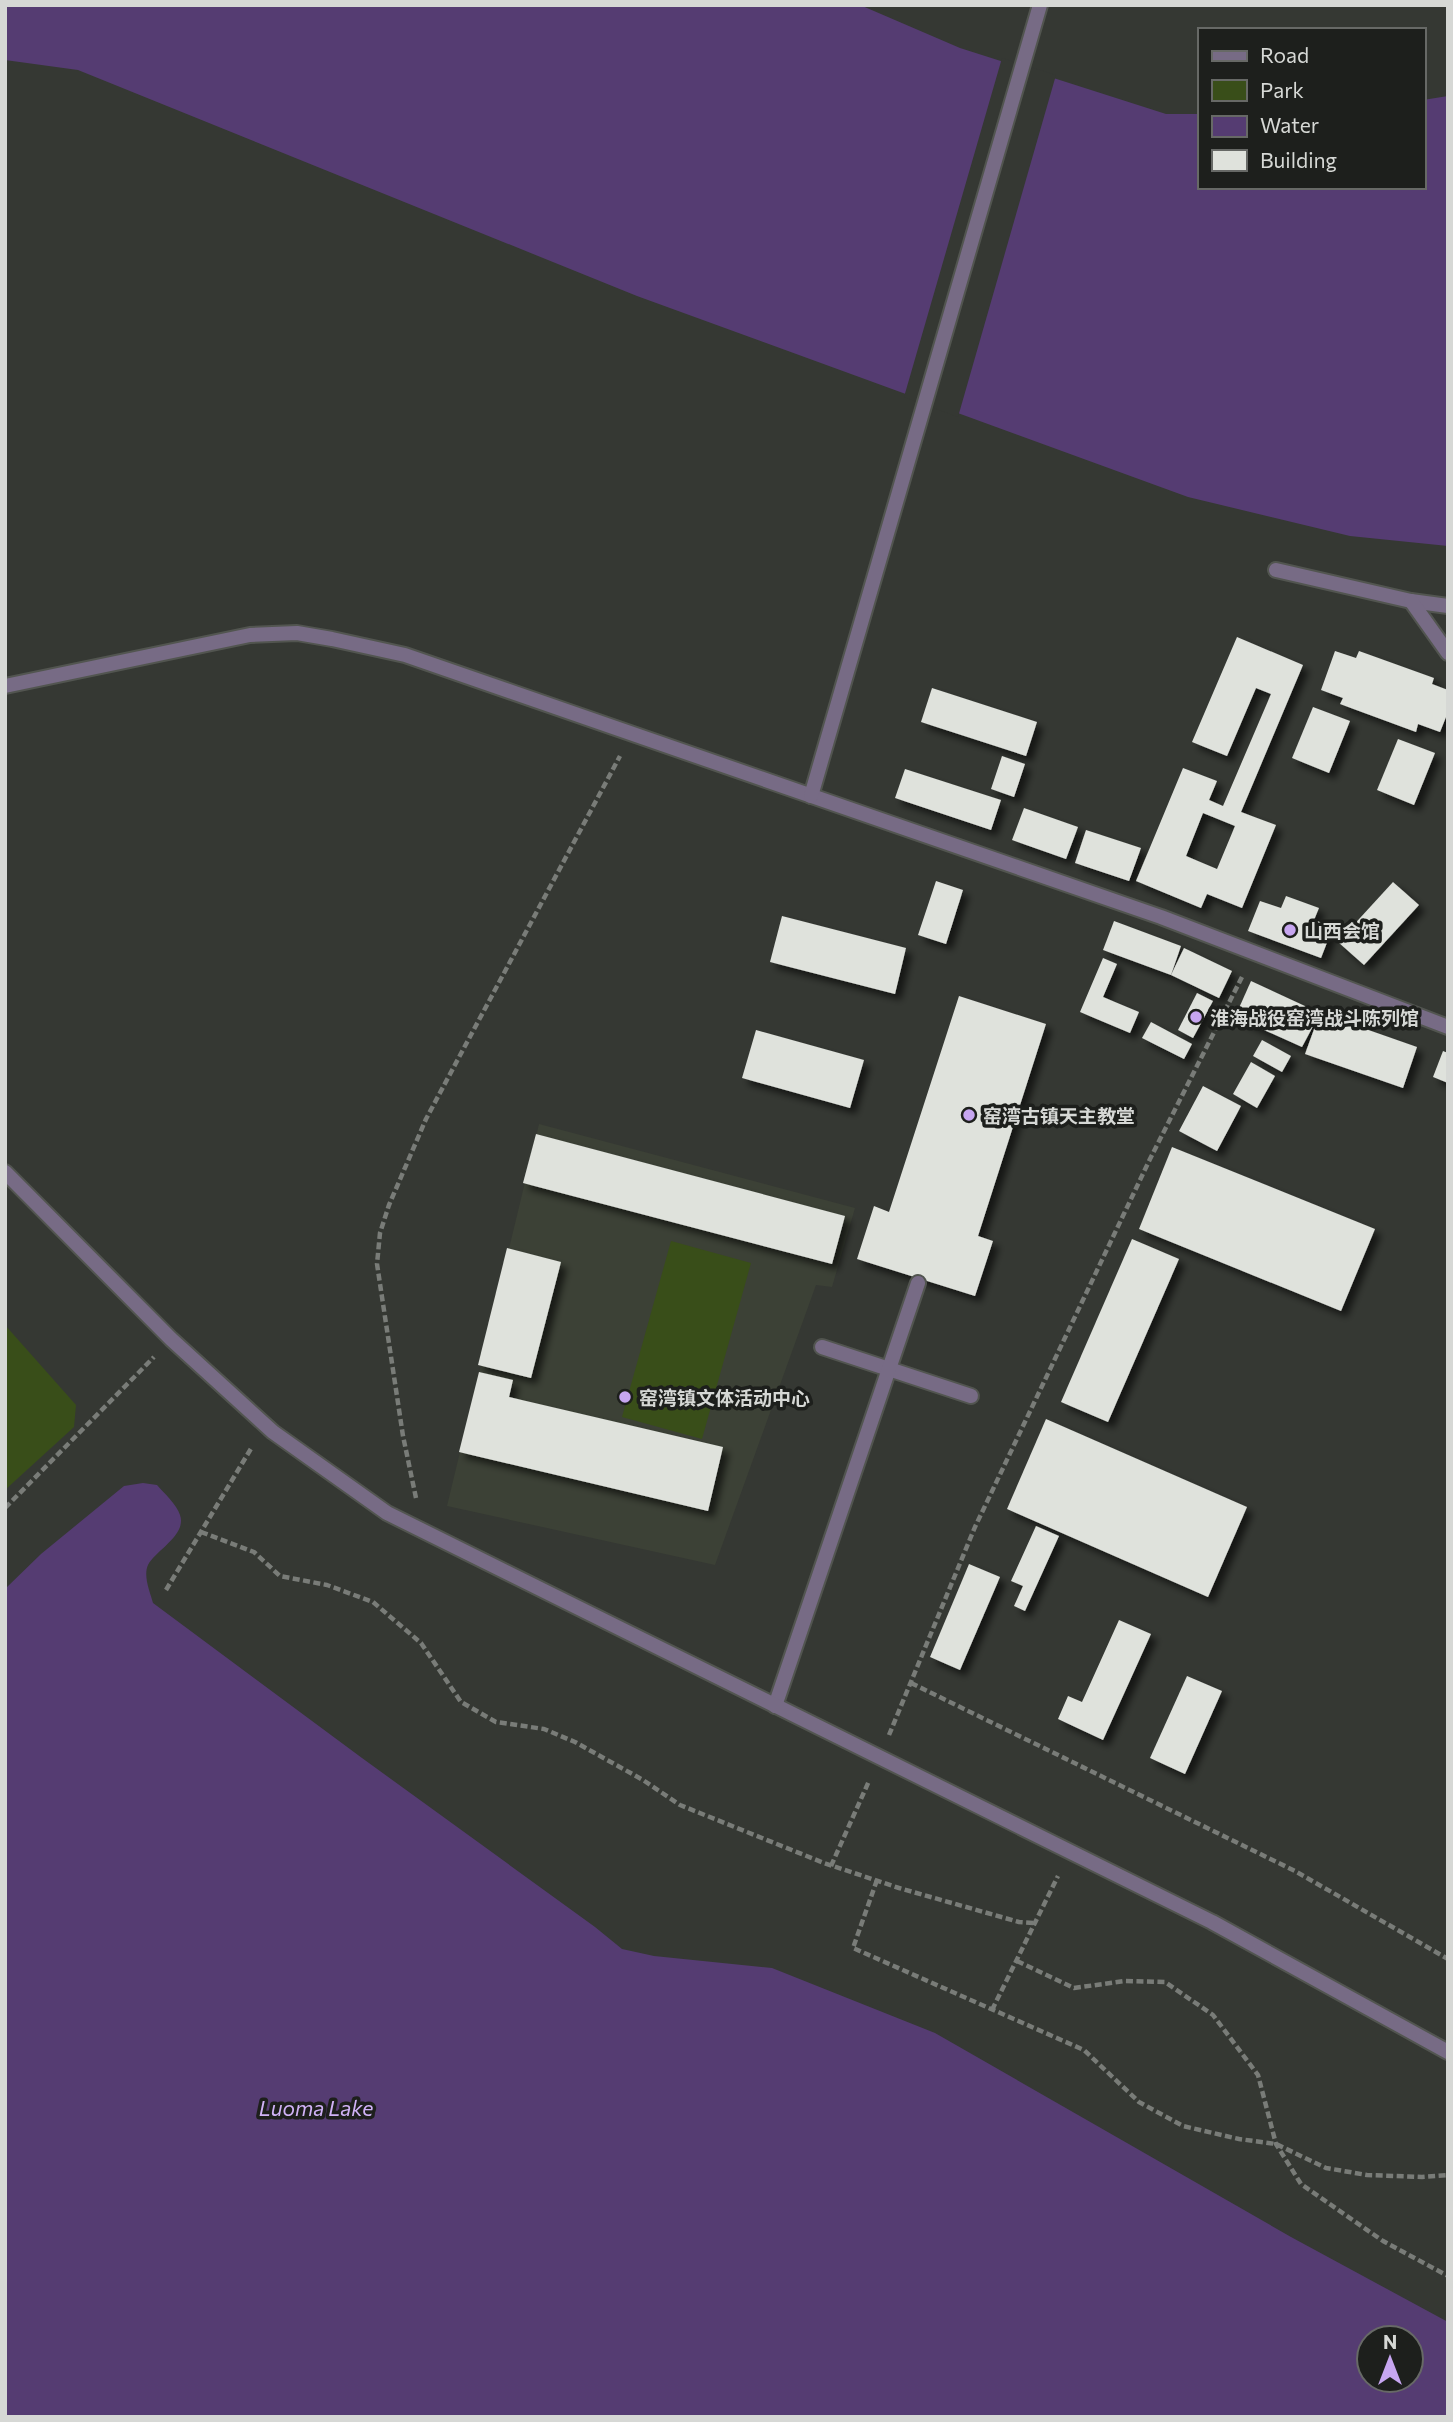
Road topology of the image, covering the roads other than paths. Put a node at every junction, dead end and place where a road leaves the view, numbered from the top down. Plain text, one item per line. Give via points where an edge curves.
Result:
1 (1040, 5) edge
2 (1276, 570) dead end
3 (1411, 601) junction
4 (1448, 606) edge
5 (1448, 653) edge
6 (5, 686) edge
7 (811, 796) junction
8 (1448, 1027) edge
9 (5, 1172) edge
10 (918, 1283) dead end
11 (822, 1347) dead end
12 (889, 1369) junction
13 (971, 1396) dead end
14 (775, 1706) junction
15 (1448, 2052) edge

1 - 7 street
2 - 3 street
3 - 4 street
3 - 5 street
6 - 7 street via 250,635 297,634 405,655
7 - 8 street via 1161,917
9 - 14 street via 171,1339 266,1426 387,1513
10 - 12 street
11 - 12 street
12 - 13 street
12 - 14 street
14 - 15 street via 1212,1922

